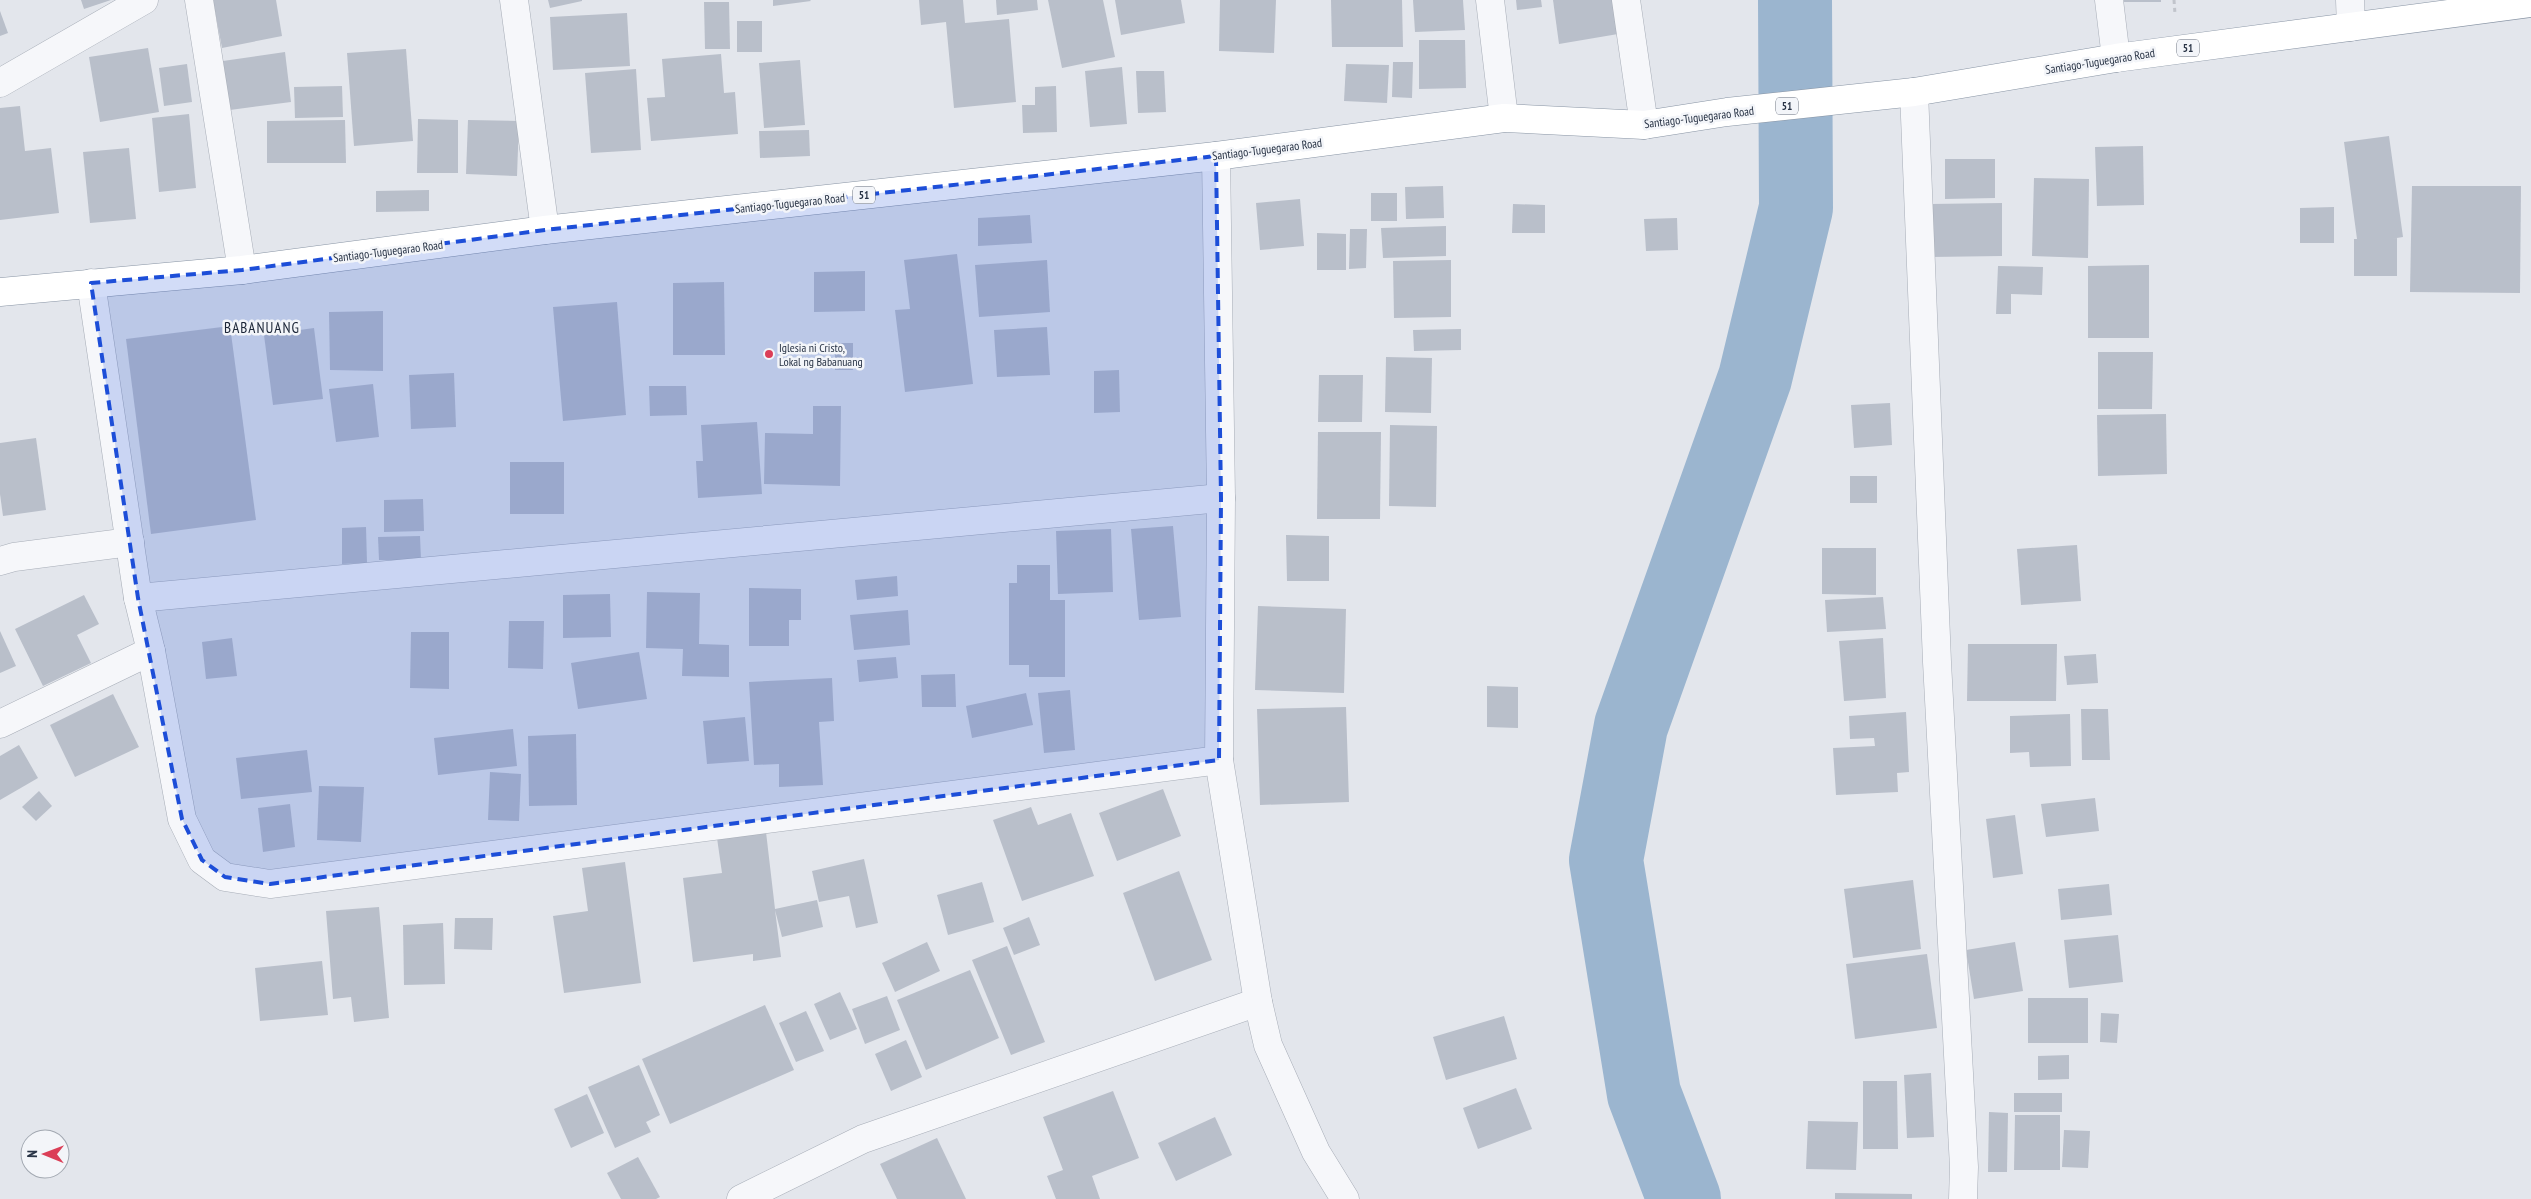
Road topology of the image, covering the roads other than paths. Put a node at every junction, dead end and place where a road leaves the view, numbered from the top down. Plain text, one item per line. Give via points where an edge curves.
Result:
1 (144, 0) edge
2 (198, 0) edge
3 (514, 0) edge
4 (1490, 0) edge
5 (1626, 0) edge
6 (2109, 0) edge
7 (2350, 0) edge
8 (2531, 4) edge
9 (2351, 27) junction
10 (2116, 58) junction
11 (0, 83) edge
12 (1914, 92) junction
13 (1504, 118) junction
14 (1644, 125) junction
15 (1216, 156) junction
16 (545, 230) junction
17 (242, 270) junction
18 (91, 282) junction
19 (0, 292) edge
20 (1221, 498) junction
21 (130, 542) junction
22 (0, 561) edge
23 (138, 598) junction
24 (151, 651) junction
25 (0, 724) edge
26 (1219, 760) junction
27 (1258, 1002) junction
28 (741, 1199) edge
29 (1345, 1199) edge
30 (1963, 1199) edge

1 - 11 street
2 - 17 street
3 - 16 street
4 - 13 street
5 - 14 street
6 - 10 street
7 - 9 street
8 - 9 highway, Santiago-Tuguegarao Road / 51
9 - 10 highway, Santiago-Tuguegarao Road / 51
10 - 12 highway, Santiago-Tuguegarao Road / 51
12 - 14 highway, Santiago-Tuguegarao Road / 51 via 1728,112
12 - 30 street
13 - 14 highway, Santiago-Tuguegarao Road / 51
13 - 15 highway, Santiago-Tuguegarao Road / 51
15 - 16 highway, Santiago-Tuguegarao Road / 51
15 - 20 street
16 - 17 highway, Santiago-Tuguegarao Road / 51
17 - 18 highway, Santiago-Tuguegarao Road / 51
18 - 19 highway, Santiago-Tuguegarao Road / 51
18 - 21 street
20 - 23 street
20 - 26 street
21 - 22 street
21 - 23 street
23 - 24 street
24 - 25 street
24 - 26 street via 182,819 202,860 225,877 270,884
26 - 27 street
27 - 28 street via 863,1139
27 - 29 street via 1268,1045 1316,1152

